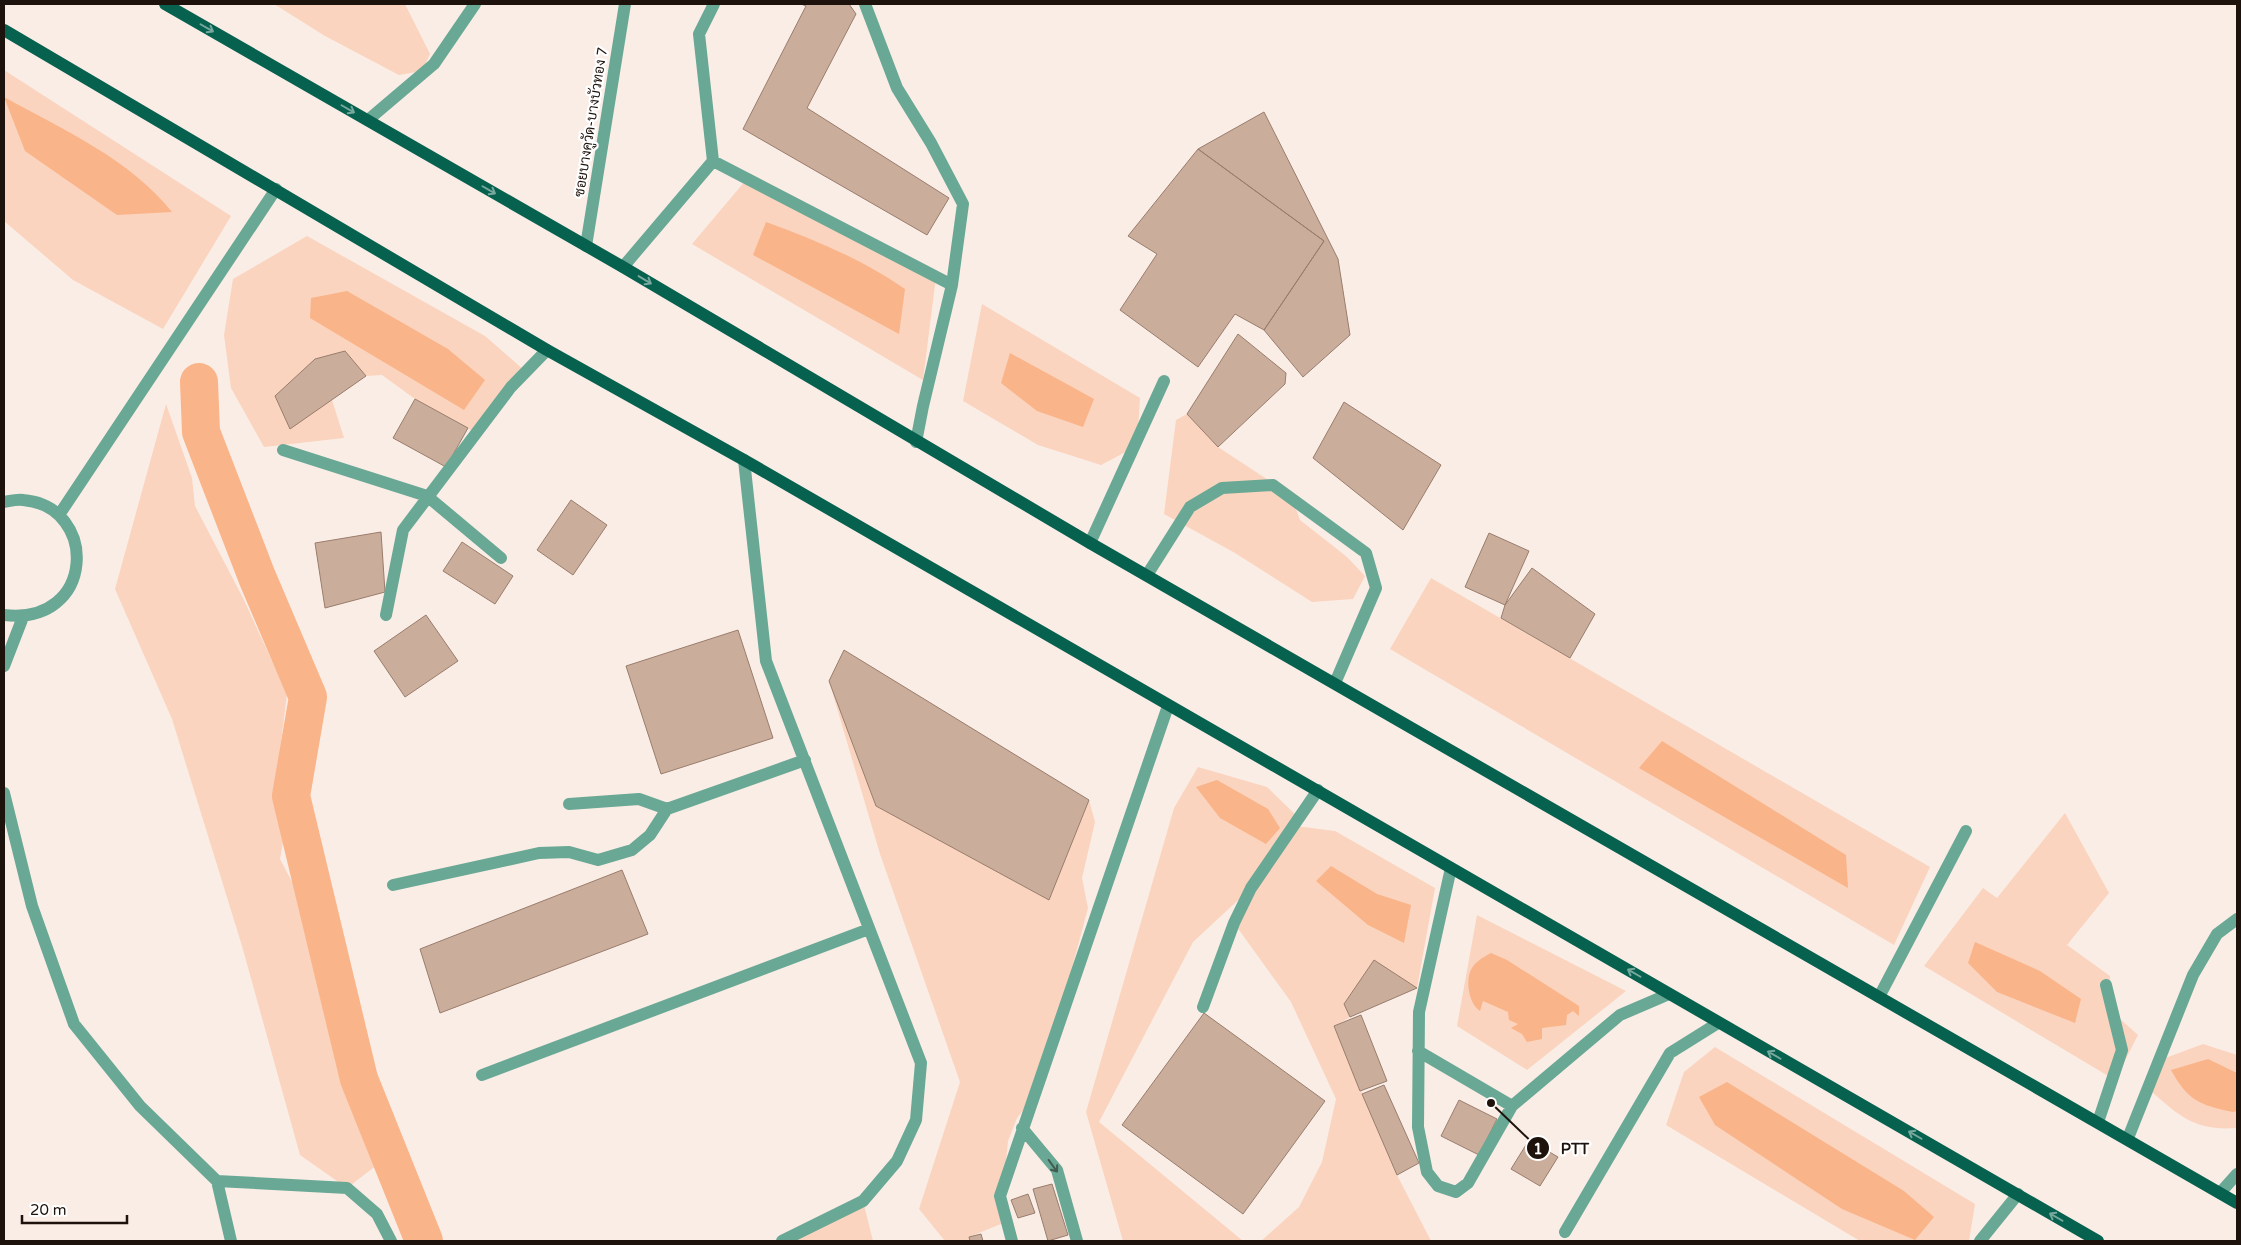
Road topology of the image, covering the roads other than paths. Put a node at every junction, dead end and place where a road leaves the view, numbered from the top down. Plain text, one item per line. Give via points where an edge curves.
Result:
1 (165, 4) edge
2 (475, 4) edge
3 (625, 4) edge
4 (714, 4) edge
5 (865, 4) edge
6 (4, 30) edge
7 (368, 120) junction
8 (713, 161) junction
9 (276, 190) junction
10 (586, 246) junction
11 (623, 267) junction
12 (952, 285) junction
13 (547, 350) junction
14 (1164, 381) dead end
15 (916, 442) junction
16 (283, 450) dead end
17 (744, 460) junction
18 (427, 496) junction
19 (4, 502) edge
20 (59, 516) junction
21 (1090, 543) junction
22 (501, 558) dead end
23 (1147, 575) junction
24 (4, 615) edge
25 (386, 615) dead end
26 (22, 617) junction
27 (4, 666) edge
28 (1335, 683) junction
29 (1168, 706) junction
30 (804, 760) junction
31 (1318, 790) junction
32 (4, 793) edge
33 (569, 804) dead end
34 (667, 809) junction
35 (1966, 831) dead end
36 (1452, 868) junction
37 (393, 885) dead end
38 (2237, 919) edge
39 (869, 929) junction
40 (2106, 985) dead end
41 (1669, 994) junction
42 (1879, 997) junction
43 (1203, 1006) dead end
44 (1718, 1023) junction
45 (1418, 1051) junction
46 (482, 1075) dead end
47 (1512, 1106) junction
48 (2098, 1122) junction
49 (1022, 1128) junction
50 (2128, 1138) junction
51 (2237, 1174) edge
52 (217, 1181) junction
53 (2220, 1193) junction
54 (2018, 1194) junction
55 (2237, 1203) edge
56 (1565, 1232) dead end
57 (231, 1241) edge
58 (392, 1241) edge
59 (782, 1241) edge
60 (1012, 1241) edge
61 (1077, 1241) edge
62 (1980, 1241) edge
63 (2098, 1241) edge

1 -> 7 main road
2 - 7 street via 434,64
3 - 10 street, ซอยบางคูวัด-บางบัวทอง 7
4 - 8 street via 699,34
5 - 12 street via 897,88 963,204
6 - 9 main road
7 -> 10 main road
8 - 11 street
8 - 12 street
9 - 13 main road
9 - 20 street
10 - 11 main road
11 -> 15 main road
12 - 15 street
13 - 17 main road
13 - 18 street via 511,387
14 - 21 street
15 - 21 main road
16 - 18 street
17 - 29 main road
17 - 30 street via 766,661
18 - 22 street
18 - 25 street via 403,530
19 - 20 street via 23,500 42,504
20 - 26 street via 71,531 77,550 77,570 70,588 57,603 41,613
21 - 23 main road
23 - 28 main road
23 - 28 street via 1190,508 1222,488 1273,485 1366,553 1376,588
24 - 26 street
26 - 27 street
28 - 42 main road
29 - 31 main road
29 - 49 street
30 - 34 street
30 - 39 street
31 - 36 main road
31 - 43 street via 1251,888 1234,923
32 - 52 street via 32,906 74,1024 140,1106
33 - 34 street via 639,799
34 - 37 street via 650,835 632,850 598,860 569,852 539,852
35 - 42 street
41 -> 36 main road
36 - 45 street via 1419,1012
38 - 50 street via 2217,934 2193,974
39 - 46 street
39 - 59 street via 921,1063 916,1120 897,1161 863,1201
40 - 48 street via 2122,1050
41 - 44 main road
41 - 47 street via 1620,1015
42 - 48 main road
54 -> 44 main road
44 - 56 street via 1670,1053
45 - 47 street
45 - 47 street via 1418,1127 1427,1172 1438,1186 1456,1192 1468,1183
48 - 50 main road
49 - 60 street via 1000,1196
49 -> 61 street via 1057,1170
50 - 53 main road
51 - 53 street
52 - 57 street
52 - 58 street via 347,1188 377,1214
53 - 55 main road
54 - 62 street
63 -> 54 main road

